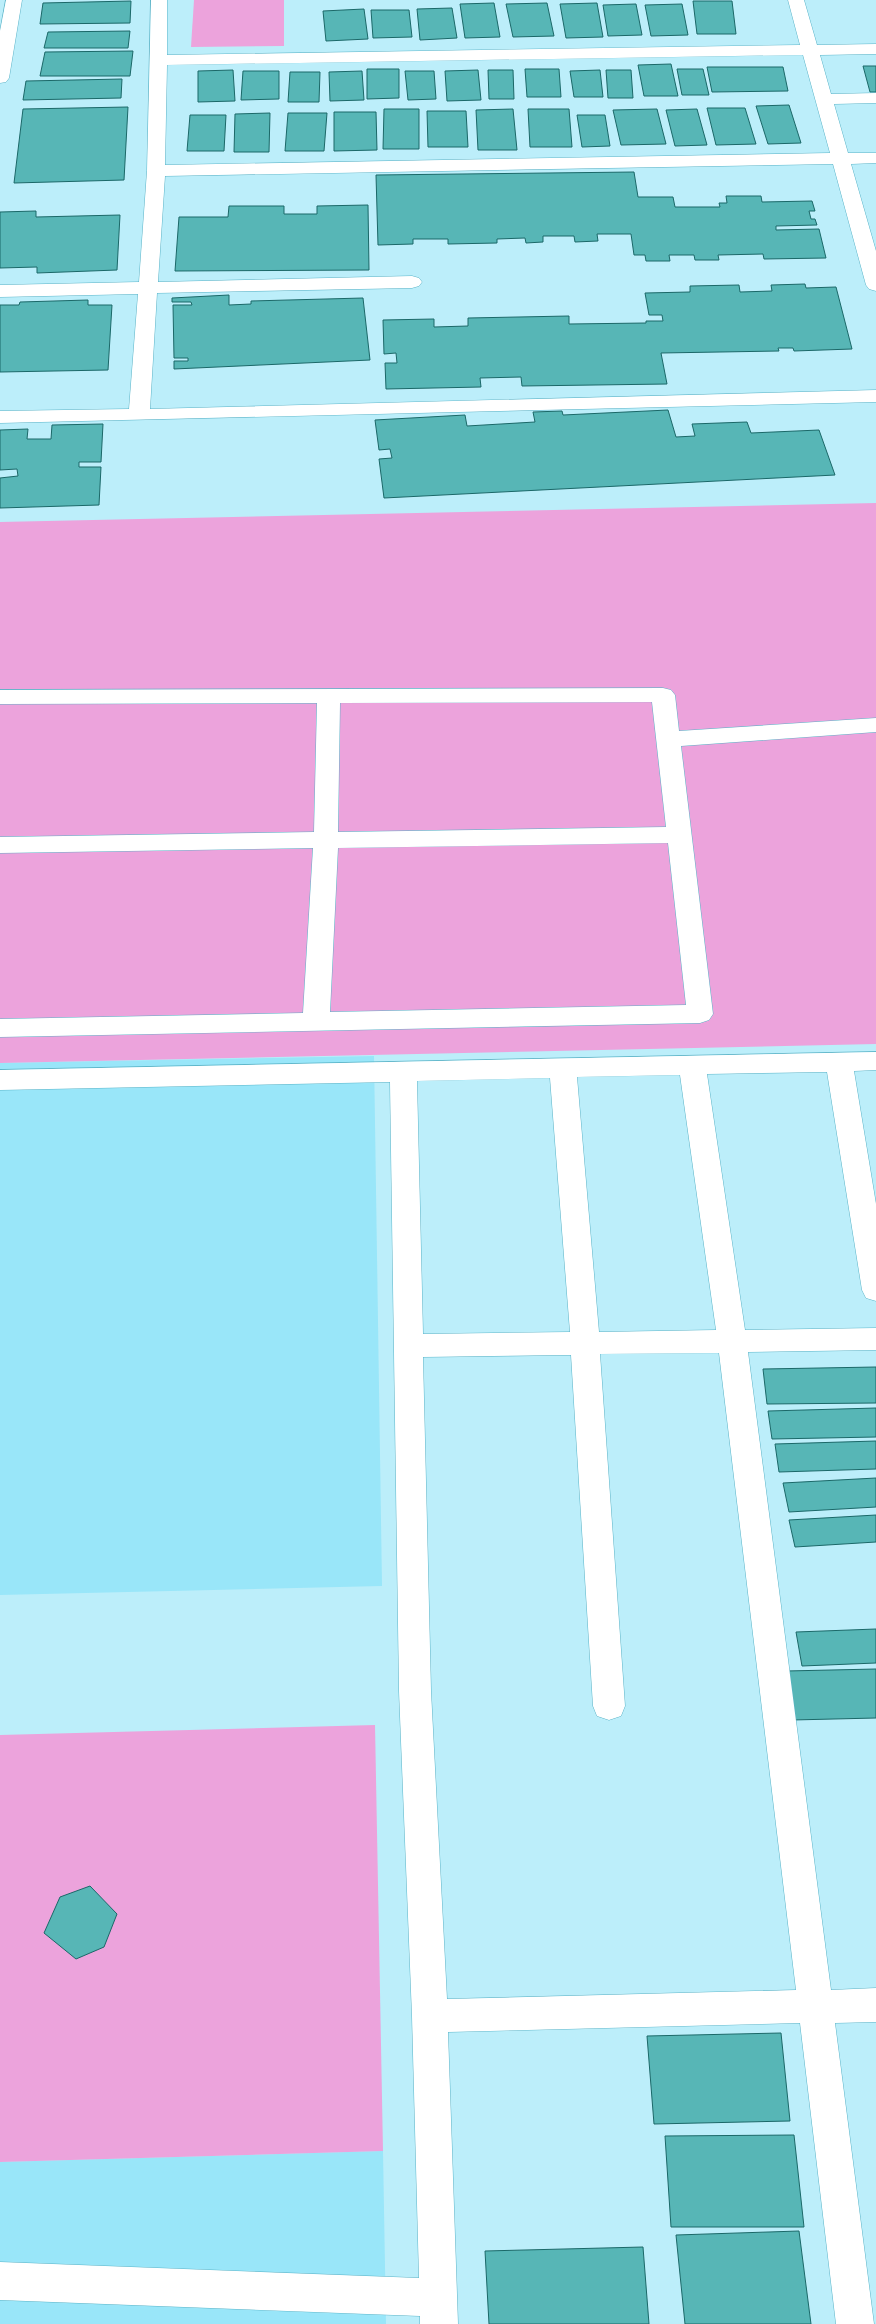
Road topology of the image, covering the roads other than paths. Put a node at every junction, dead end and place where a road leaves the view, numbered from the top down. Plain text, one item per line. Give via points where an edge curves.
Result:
1 (14, 0) edge
2 (159, 0) edge
3 (796, 0) edge
4 (876, 49) edge
5 (810, 50) junction
6 (157, 60) junction
7 (0, 78) edge
8 (876, 98) edge
9 (823, 99) junction
10 (840, 158) junction
11 (876, 158) edge
12 (156, 171) junction
13 (412, 282) dead end
14 (876, 286) edge
15 (148, 288) junction
16 (0, 291) edge
17 (876, 396) edge
18 (139, 415) junction
19 (0, 416) edge
20 (329, 696) junction
21 (0, 697) edge
22 (876, 725) edge
23 (668, 739) junction
24 (679, 835) junction
25 (326, 840) junction
26 (0, 845) edge
27 (316, 1022) junction
28 (0, 1028) edge
29 (876, 1061) edge
30 (839, 1062) junction
31 (692, 1065) junction
32 (562, 1068) junction
33 (404, 1072) junction
34 (0, 1080) edge
35 (876, 1290) edge
36 (876, 1339) edge
37 (732, 1341) junction
38 (585, 1344) junction
39 (408, 1346) junction
40 (609, 1706) dead end
41 (876, 2005) edge
42 (817, 2006) junction
43 (430, 2016) junction
44 (0, 2281) edge
45 (439, 2311) edge
46 (855, 2324) edge

1 - 7 street
2 - 6 street
3 - 5 street
4 - 5 street
5 - 6 street
5 - 9 street
6 - 12 street
8 - 9 street
9 - 10 street
10 - 11 street
10 - 12 street
10 - 14 street
12 - 15 street
13 - 15 street
15 - 16 street
15 - 18 street
17 - 18 street
18 - 19 street
20 - 21 street
20 - 23 street via 663,695
20 - 25 street
22 - 23 street
23 - 24 street
24 - 25 street
24 - 27 street via 700,1014
25 - 26 street
25 - 27 street
27 - 28 street
29 - 30 street
30 - 31 street
30 - 35 street
31 - 32 street
31 - 37 street
32 - 33 street
32 - 38 street
33 - 34 street
33 - 39 street
36 - 37 street
37 - 38 street
37 - 42 street
38 - 39 street
38 - 40 street
39 - 43 street via 415,1690
41 - 42 street
42 - 43 street
42 - 46 street
43 - 45 street
44 - 45 street

